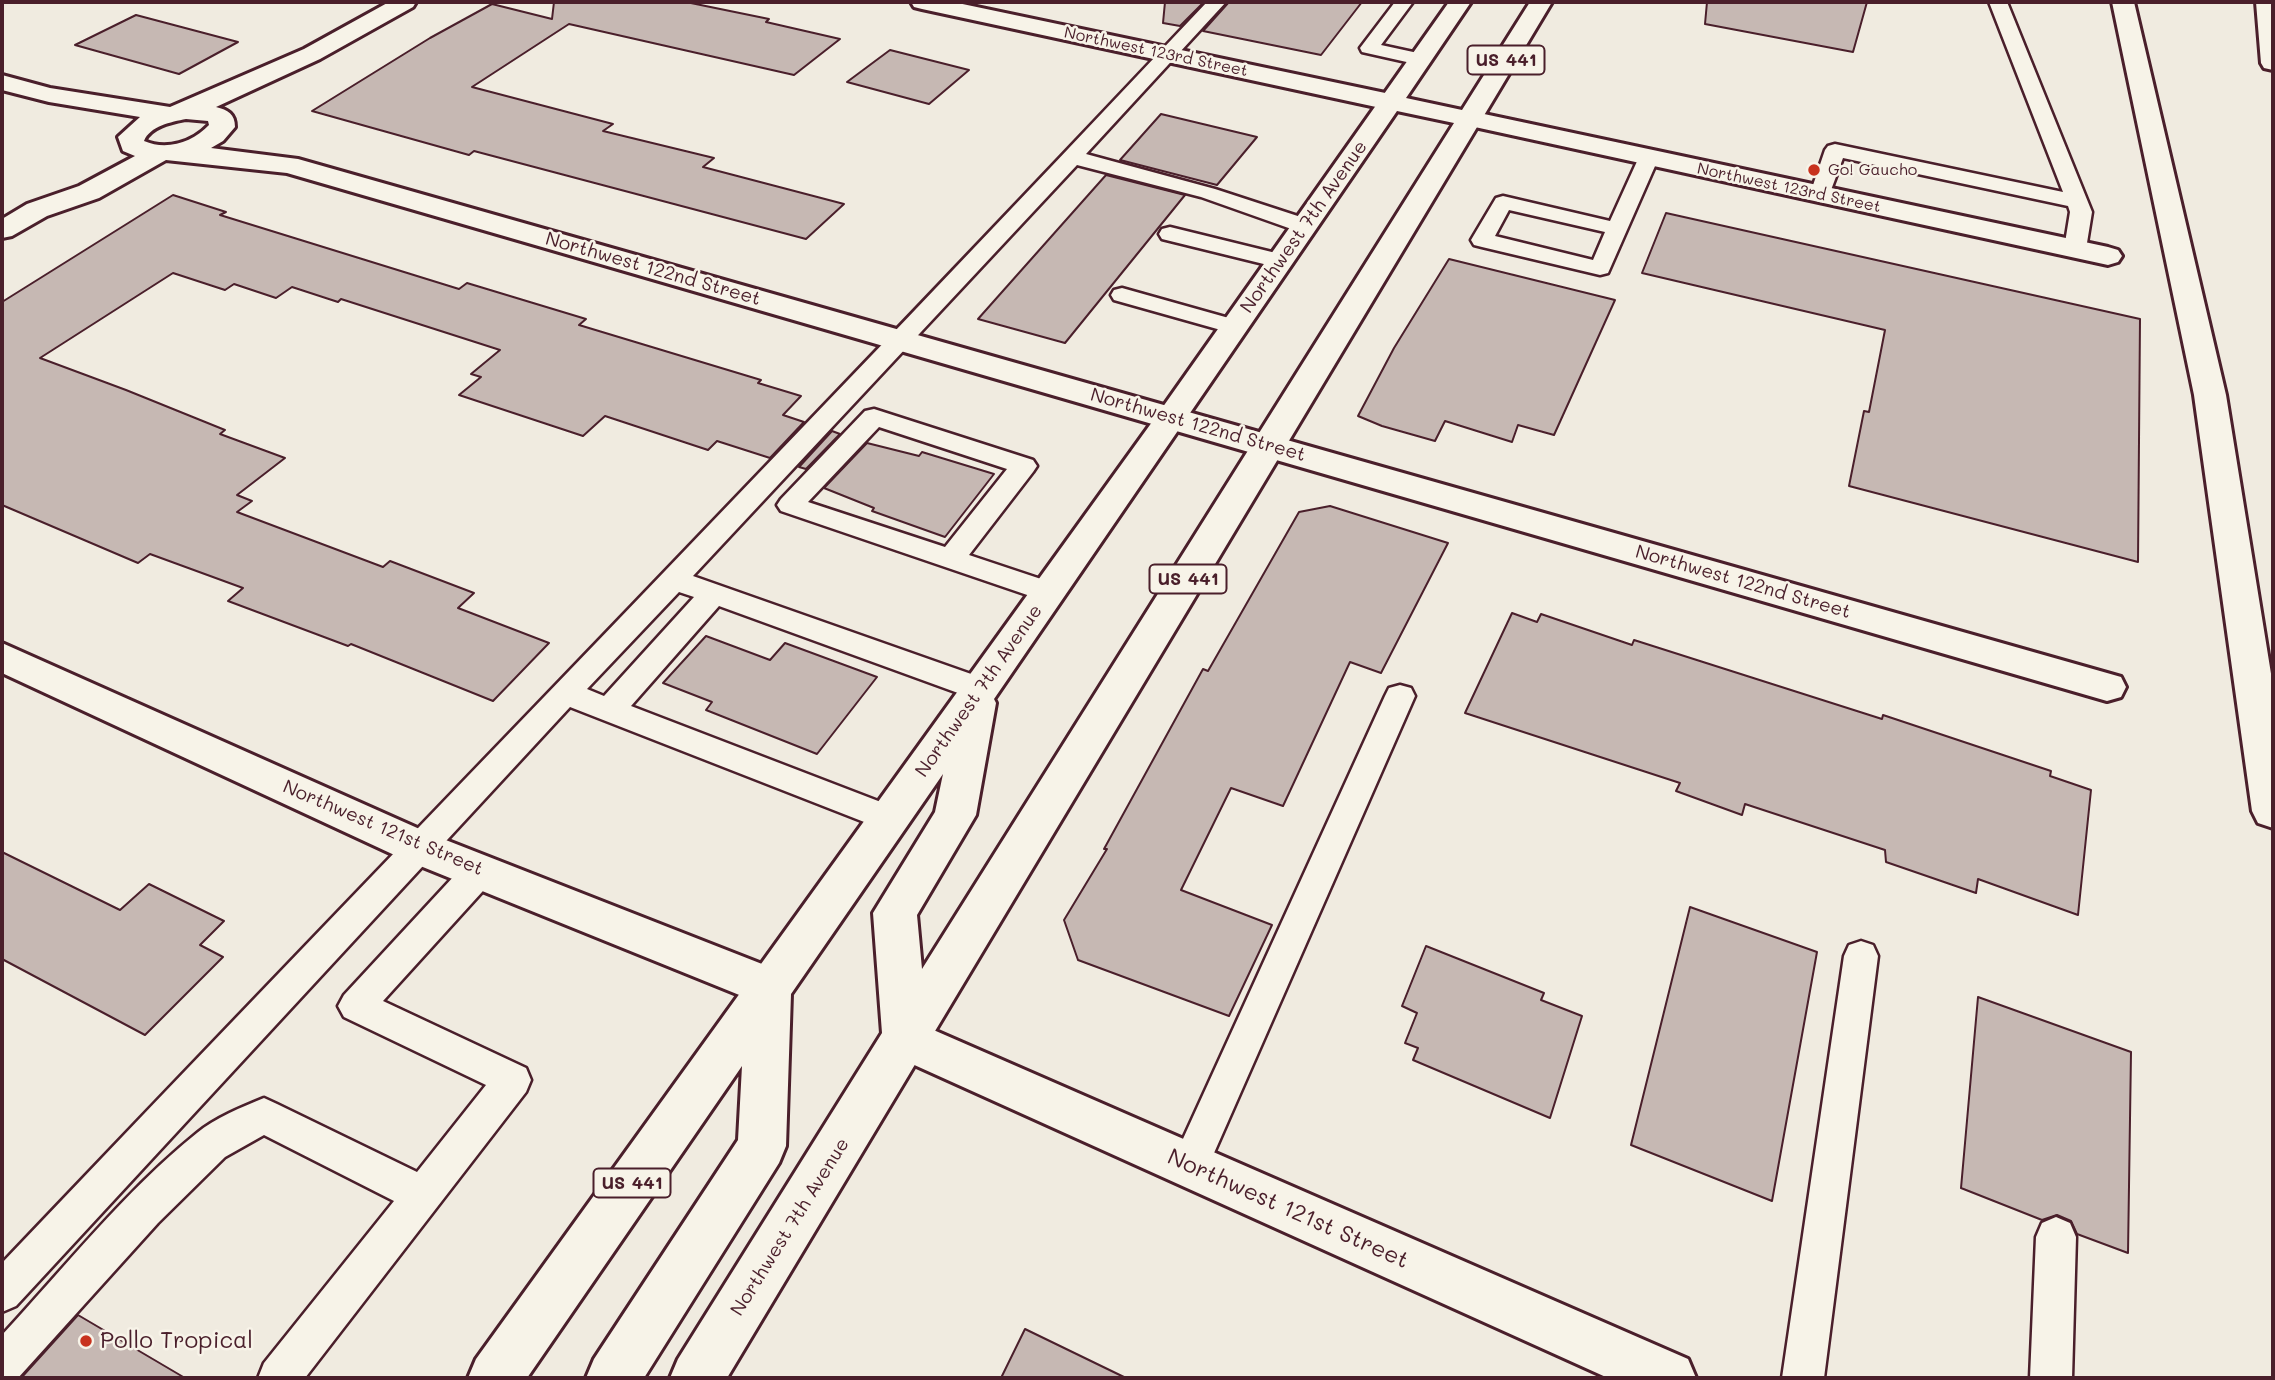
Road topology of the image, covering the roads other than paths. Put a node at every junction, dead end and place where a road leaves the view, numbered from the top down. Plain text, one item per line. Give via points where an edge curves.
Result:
1 (405, 2) edge
2 (922, 2) edge
3 (1217, 2) edge
4 (1404, 2) edge
5 (1460, 2) edge
6 (1998, 2) edge
7 (2123, 2) edge
8 (2266, 2) edge
9 (1535, 6) edge
10 (313, 54) junction
11 (1166, 54) junction
12 (1420, 59) junction
13 (2273, 63) edge
14 (2, 82) edge
15 (49, 95) junction
16 (1390, 102) junction
17 (177, 112) junction
18 (1470, 119) junction
19 (222, 123) junction
20 (132, 141) junction
21 (165, 153) junction
22 (1072, 156) junction
23 (1649, 157) junction
24 (289, 165) junction
25 (1821, 194) junction
26 (2076, 201) junction
27 (37, 210) junction
28 (1305, 226) junction
29 (1618, 229) junction
30 (2, 230) edge
31 (1170, 234) dead end
32 (2074, 249) junction
33 (2108, 256) dead end
34 (1280, 261) junction
35 (1122, 295) dead end
36 (1235, 327) junction
37 (902, 340) junction
38 (1171, 418) junction
39 (1269, 445) junction
40 (951, 559) junction
41 (673, 579) junction
42 (1049, 592) junction
43 (713, 594) junction
44 (2, 657) edge
45 (2108, 687) dead end
46 (980, 689) junction
47 (566, 693) junction
48 (1400, 696) dead end
49 (609, 710) junction
50 (2273, 811) edge
51 (888, 818) junction
52 (418, 847) junction
53 (480, 871) junction
54 (1861, 956) dead end
55 (769, 987) junction
56 (906, 1039) junction
57 (1190, 1165) junction
58 (422, 1195) junction
59 (2056, 1237) dead end
60 (2, 1293) edge
61 (2, 1366) edge
62 (279, 1378) edge
63 (495, 1378) edge
64 (613, 1378) edge
65 (697, 1378) edge
66 (1670, 1378) edge
67 (1802, 1378) edge
68 (2051, 1378) edge

1 - 10 main road
2 - 11 main road, Northwest 123rd Street
3 - 11 lane
4 - 12 lane via 1369,48
5 - 12 main road, Northwest 7th Avenue / US 441
6 - 26 lane
7 - 50 main road via 2210,395
8 - 13 main road
9 - 18 main road, Northwest 7th Avenue / US 441
10 - 17 main road
10 - 19 main road
11 - 16 main road, Northwest 123rd Street
11 - 22 lane
12 - 16 main road, Northwest 7th Avenue / US 441
14 - 15 main road
15 - 17 main road
15 - 20 main road via 59,106 112,126
16 - 18 main road, Northwest 123rd Street
16 - 28 main road, Northwest 7th Avenue / US 441
17 - 19 main road, Northwest 122nd Street via 203,111 215,114
17 - 20 main road via 150,120 137,129
18 - 23 main road, Northwest 123rd Street
18 - 39 main road, Northwest 7th Avenue / US 441
19 - 21 main road via 205,142
19 - 24 main road, Northwest 122nd Street via 236,137
20 - 21 main road, Northwest 122nd Street via 141,150
20 - 27 main road
21 - 24 main road, Northwest 122nd Street
21 - 27 main road via 89,192
22 - 28 lane via 1208,193
22 - 37 lane
23 - 25 main road, Northwest 123rd Street
23 - 29 lane
24 - 37 main road, Northwest 122nd Street
25 - 26 lane via 1835,150
25 - 32 main road, Northwest 123rd Street
26 - 32 lane via 2081,212
27 - 30 main road
28 - 34 main road, Northwest 7th Avenue / US 441
29 - 29 lane via 1600,268 1482,240 1503,202
31 - 34 lane
32 - 33 main road, Northwest 123rd Street
34 - 36 main road, Northwest 7th Avenue / US 441
35 - 36 lane
36 - 38 main road, Northwest 7th Avenue / US 441
37 - 38 main road, Northwest 122nd Street
37 - 41 lane
38 - 39 main road, Northwest 122nd Street
38 - 42 main road, Northwest 7th Avenue / US 441
39 - 45 main road, Northwest 122nd Street
39 - 56 main road, Northwest 7th Avenue / US 441
40 - 40 lane via 926,550 790,505 874,417 1024,466
40 - 42 lane
41 - 43 lane
41 - 47 lane
42 - 46 main road, Northwest 7th Avenue / US 441
43 - 46 lane
43 - 49 lane
44 - 52 main road, Northwest 121st Street
46 - 51 main road, Northwest 7th Avenue / US 441
46 - 56 main road via 955,815 895,913
47 - 49 lane
47 - 52 lane
48 - 57 lane
49 - 51 lane
51 - 55 main road, Northwest 7th Avenue / US 441
52 - 53 main road, Northwest 121st Street
52 - 60 lane
53 - 55 main road, Northwest 121st Street
53 - 58 lane via 356,1006 513,1080
54 - 67 lane
55 - 63 main road, Northwest 7th Avenue / US 441
55 - 64 main road via 762,1146
56 - 57 main road, Northwest 121st Street
56 - 65 main road, Northwest 7th Avenue / US 441
57 - 66 main road, Northwest 121st Street
58 - 61 lane via 264,1116 212,1144 144,1209
58 - 62 lane
59 - 68 lane

